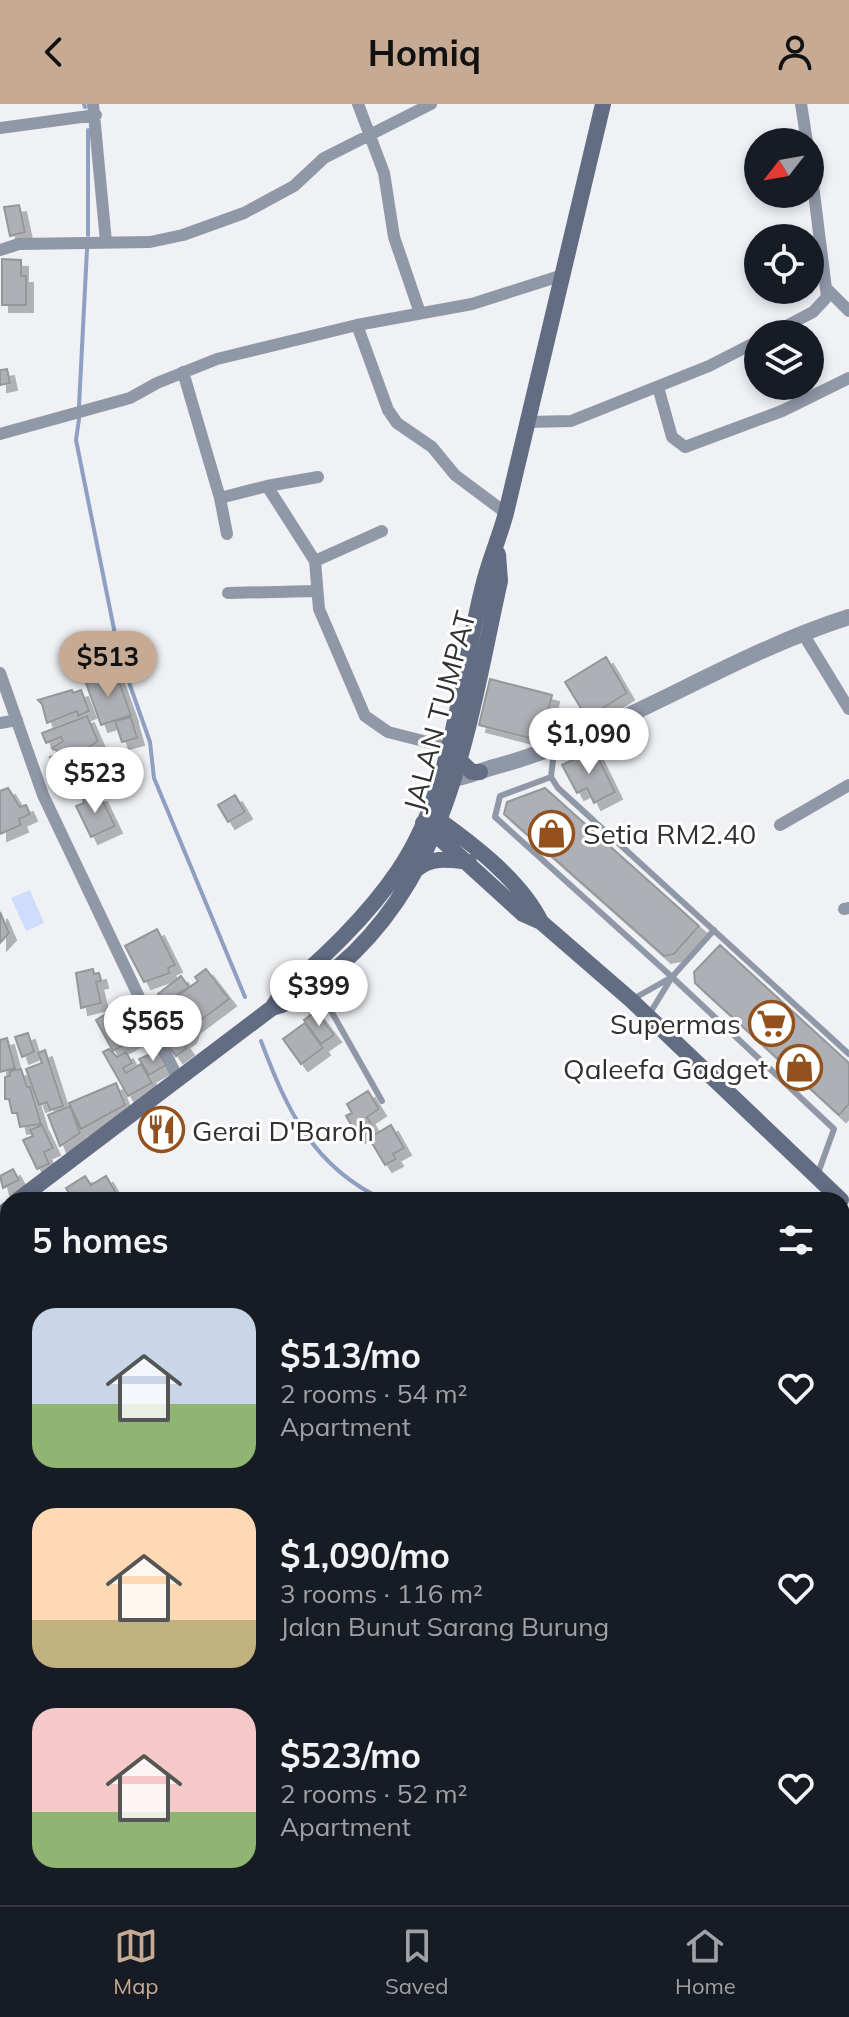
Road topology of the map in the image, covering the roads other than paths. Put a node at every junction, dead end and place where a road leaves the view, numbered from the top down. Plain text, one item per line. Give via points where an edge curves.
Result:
1 (358, 104) edge
2 (431, 104) edge
3 (603, 104) edge
4 (801, 104) edge
5 (94, 110) edge
6 (0, 128) edge
7 (805, 128) edge
8 (371, 135) junction
9 (816, 208) edge
10 (106, 242) junction
11 (0, 250) edge
12 (563, 275) junction
13 (827, 289) junction
14 (849, 311) edge
15 (420, 313) junction
16 (798, 320) edge
17 (357, 325) junction
18 (744, 347) edge
19 (183, 372) junction
20 (849, 378) edge
21 (658, 387) junction
22 (528, 422) junction
23 (0, 434) edge
24 (318, 477) dead end
25 (267, 486) junction
26 (220, 498) junction
27 (506, 513) junction
28 (382, 531) dead end
29 (227, 534) dead end
30 (497, 549) junction
31 (315, 561) junction
32 (316, 591) junction
33 (228, 593) dead end
34 (849, 617) edge
35 (802, 632) junction
36 (0, 673) edge
37 (463, 689) junction
38 (849, 709) edge
39 (17, 720) junction
40 (0, 723) edge
41 (439, 745) junction
42 (554, 751) junction
43 (459, 760) junction
44 (507, 767) junction
45 (480, 772) junction
46 (551, 777) junction
47 (849, 785) edge
48 (445, 788) junction
49 (431, 821) junction
50 (780, 825) dead end
51 (469, 843) junction
52 (469, 862) junction
53 (417, 869) junction
54 (399, 870) junction
55 (541, 922) junction
56 (714, 930) junction
57 (672, 977) junction
58 (317, 985) junction
59 (631, 1000) junction
60 (272, 1008) junction
61 (648, 1016) junction
62 (849, 1054) edge
63 (178, 1079) junction
64 (382, 1101) dead end
65 (817, 1177) junction
66 (29, 1192) edge
67 (833, 1192) edge

1 - 8 street
2 - 8 street
3 - 12 main road, JALAN TUMPAT
4 - 7 street
5 - 6 street
5 - 10 street
8 - 10 street via 324,158 294,186 244,213 161,240
8 - 15 street via 384,173 394,237
9 - 13 street
10 - 11 street via 19,244
12 - 15 street via 472,304
12 - 22 main road, JALAN TUMPAT
13 - 14 street
13 - 16 street via 827,297 813,312
15 - 17 street
17 - 19 street
17 - 27 street via 397,423
18 - 21 street
19 - 23 street via 107,406
19 - 26 street
20 - 21 street via 782,411 685,447 672,437
21 - 22 street via 571,421
22 - 27 main road, JALAN TUMPAT
24 - 25 street
25 - 26 street
25 - 31 street
26 - 29 street
27 - 30 main road, JALAN TUMPAT
28 - 31 street
30 - 37 main road, JALAN TUMPAT via 485,579
30 - 43 main road, JALAN TUMPAT via 500,581
31 - 32 street
32 - 33 street
32 - 41 street via 365,716 388,732
34 - 35 street
35 - 38 street
35 - 42 street
36 - 39 street
37 - 41 main road
37 - 48 main road, JALAN TUMPAT
39 - 40 street
39 - 63 street via 43,795
41 - 54 main road
42 - 44 street
42 - 46 lane
43 - 45 main road
43 - 48 main road, JALAN TUMPAT
44 - 45 street
44 - 48 street via 500,774
45 - 48 street
46 - 56 lane
46 - 57 lane via 500,796 495,817
47 - 50 street
48 - 49 main road, JALAN TUMPAT
48 - 51 main road
49 - 51 main road
49 - 52 main road
49 - 53 main road, JALAN TUMPAT
49 - 54 main road, JALAN TUMPAT
51 - 55 main road via 533,905
52 - 53 main road via 442,859
52 - 55 main road via 523,914
53 - 58 main road, JALAN TUMPAT via 383,924
54 - 60 main road, JALAN TUMPAT via 364,915
55 - 59 main road
56 - 57 lane
56 - 62 lane
57 - 59 lane
57 - 61 lane
57 - 65 lane via 834,1129
58 - 60 main road, JALAN TUMPAT via 290,1004
58 - 64 lane
59 - 61 main road
60 - 63 main road, JALAN TUMPAT
61 - 65 main road
63 - 66 main road, JALAN TUMPAT
65 - 67 main road

